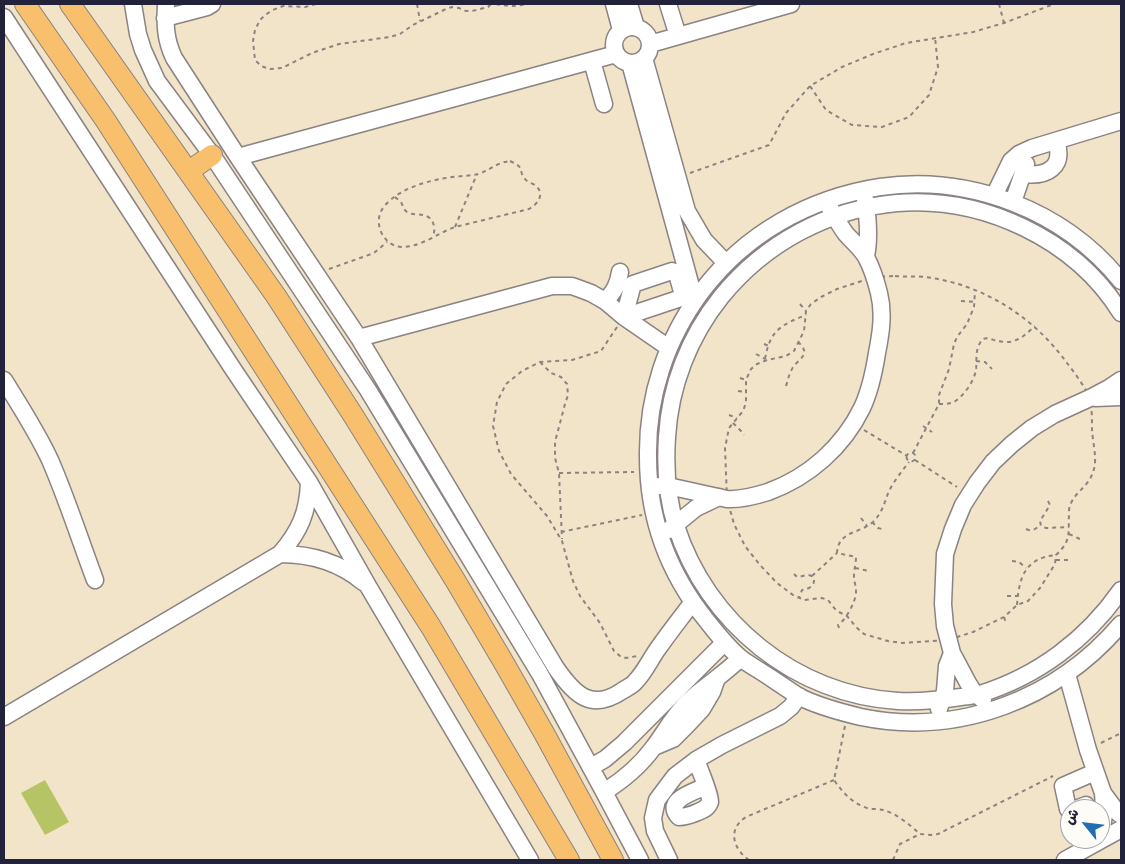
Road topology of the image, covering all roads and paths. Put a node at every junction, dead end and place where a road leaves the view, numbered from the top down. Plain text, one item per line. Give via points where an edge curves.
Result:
1 (25, 4) edge
2 (70, 4) edge
3 (134, 4) edge
4 (212, 4) edge
5 (316, 4) edge
6 (417, 4) edge
7 (491, 4) edge
8 (496, 4) edge
9 (526, 4) edge
10 (614, 4) edge
11 (629, 4) edge
12 (668, 4) edge
13 (791, 4) edge
14 (999, 4) edge
15 (1054, 4) edge
16 (165, 11) edge
17 (4, 17) edge
18 (420, 21) junction
19 (1004, 23) junction
20 (628, 28) junction
21 (678, 36) junction
22 (935, 38) junction
23 (616, 54) junction
24 (641, 55) junction
25 (592, 61) junction
26 (810, 86) junction
27 (604, 104) dead end
28 (1121, 121) edge
29 (1056, 141) junction
30 (1032, 148) junction
31 (212, 155) junction
32 (238, 157) junction
33 (188, 171) junction
34 (477, 174) junction
35 (1023, 174) junction
36 (677, 178) junction
37 (863, 190) junction
38 (994, 196) junction
39 (395, 197) junction
40 (825, 200) junction
41 (1013, 202) junction
42 (866, 208) junction
43 (834, 216) junction
44 (455, 227) junction
45 (433, 237) junction
46 (387, 242) junction
47 (866, 256) junction
48 (726, 263) junction
49 (620, 272) dead end
50 (315, 274) junction
51 (874, 277) junction
52 (1121, 280) edge
53 (975, 291) junction
54 (605, 301) junction
55 (695, 301) junction
56 (961, 302) dead end
57 (975, 302) junction
58 (800, 304) dead end
59 (1121, 312) edge
60 (624, 317) junction
61 (1035, 326) junction
62 (359, 338) junction
63 (798, 342) dead end
64 (764, 344) dead end
65 (769, 346) junction
66 (669, 348) junction
67 (756, 354) dead end
68 (976, 361) junction
69 (540, 362) junction
70 (992, 369) dead end
71 (740, 378) dead end
72 (4, 380) edge
73 (746, 380) dead end
74 (1121, 380) edge
75 (786, 386) dead end
76 (738, 391) dead end
77 (746, 392) dead end
78 (1121, 397) edge
79 (1090, 398) junction
80 (939, 404) junction
81 (729, 415) dead end
82 (737, 418) dead end
83 (733, 423) dead end
84 (853, 424) junction
85 (923, 426) dead end
86 (926, 428) junction
87 (932, 432) dead end
88 (744, 435) dead end
89 (914, 453) junction
90 (907, 456) junction
91 (915, 460) junction
92 (909, 462) junction
93 (559, 473) junction
94 (648, 478) junction
95 (309, 482) junction
96 (668, 486) junction
97 (970, 495) junction
98 (719, 497) junction
99 (1048, 501) dead end
100 (654, 513) junction
101 (861, 518) dead end
102 (872, 522) junction
103 (675, 524) junction
104 (1040, 525) junction
105 (867, 526) junction
106 (1069, 527) junction
107 (882, 529) dead end
108 (1026, 529) dead end
109 (562, 532) junction
110 (1069, 534) junction
111 (660, 537) junction
112 (1080, 539) dead end
113 (562, 541) junction
114 (837, 553) junction
115 (280, 554) junction
116 (1056, 555) junction
117 (1056, 560) junction
118 (1069, 560) dead end
119 (1012, 561) dead end
120 (855, 568) junction
121 (1026, 568) junction
122 (869, 572) dead end
123 (794, 574) dead end
124 (812, 576) junction
125 (94, 580) dead end
126 (368, 586) junction
127 (1121, 590) edge
128 (1007, 596) dead end
129 (1017, 596) junction
130 (799, 598) dead end
131 (692, 603) junction
132 (1016, 605) junction
133 (1004, 617) junction
134 (1006, 623) dead end
135 (1121, 624) edge
136 (839, 628) dead end
137 (724, 643) junction
138 (950, 646) junction
139 (658, 648) junction
140 (741, 658) junction
141 (1067, 674) junction
142 (978, 695) junction
143 (799, 696) junction
144 (942, 700) junction
145 (989, 712) junction
146 (847, 714) junction
147 (4, 717) edge
148 (935, 721) junction
149 (1121, 733) edge
150 (624, 743) junction
151 (1088, 750) junction
152 (696, 760) junction
153 (641, 763) junction
154 (591, 768) junction
155 (1095, 772) junction
156 (1057, 774) dead end
157 (834, 780) junction
158 (706, 786) dead end
159 (604, 792) junction
160 (1102, 793) junction
161 (1066, 799) edge
162 (1102, 799) edge
163 (1121, 815) edge
164 (920, 834) junction
165 (1082, 849) edge
166 (530, 860) edge
167 (569, 860) edge
168 (613, 860) edge
169 (640, 860) edge
170 (669, 860) edge
171 (749, 860) edge
172 (893, 860) edge
173 (1065, 860) edge

1 - 167 main road via 106,121 426,618
2 - 33 main road
3 - 31 street via 138,34 157,81
4 - 16 street
5 - 18 path via 283,6 260,20 253,41 255,60 261,66 282,68 339,44 400,34
6 - 18 path
7 - 18 path via 466,12 452,7
8 - 9 path
10 - 20 street
11 - 20 street
12 - 21 street
13 - 21 street
14 - 19 path
15 - 19 path
16 - 32 street via 166,36 174,58
17 - 95 street
19 - 22 path
20 - 23 street via 614,39
20 - 24 street via 641,29 649,38
21 - 24 street
22 - 26 path via 873,54
22 - 26 path via 938,67 930,95 909,117 882,127 852,125 826,110
23 - 24 street via 620,59
23 - 25 street
24 - 36 street
24 - 55 street
25 - 27 street
25 - 32 street
26 - 36 path via 786,113 769,145
28 - 29 street
29 - 30 street
29 - 35 street via 1058,154 1054,166 1042,174
30 - 35 street
30 - 38 street via 1011,162
31 - 33 main road
31 - 154 street via 368,390 540,674
32 - 50 street
33 - 168 main road via 276,296 455,580
34 - 39 path via 432,181
34 - 44 path
34 - 44 path via 510,162 522,168 525,179 538,187 540,199 529,209
35 - 41 street
36 - 48 street via 695,226
37 - 38 street via 929,185 962,188
37 - 40 street
37 - 42 street
38 - 41 street
39 - 45 path via 408,213 422,214 432,220
39 - 46 path via 385,205 378,219
40 - 43 street
40 - 48 street via 772,226
41 - 52 street via 1068,231 1093,250
42 - 43 street
42 - 47 street
42 - 59 street via 930,203 961,207 1022,226 1075,261
43 - 47 street
43 - 96 street via 806,228 754,262 712,308 696,334 673,392 666,454
44 - 45 path
45 - 46 path via 404,247
46 - 50 path via 374,253
47 - 51 street
48 - 55 street
49 - 54 street via 618,284
50 - 62 street
51 - 53 path via 925,278 955,283
51 - 84 street via 880,293 881,335 870,386
53 - 57 path
53 - 61 path via 1010,308
54 - 60 street
54 - 62 street via 572,286 552,286
55 - 66 street
56 - 57 path
57 - 80 path via 971,317 954,344
58 - 65 path via 806,313 777,330
60 - 66 street
60 - 69 path via 601,351 572,360
61 - 68 path via 1016,340 982,340
61 - 79 path via 1056,348
62 - 139 street via 568,685 591,700 614,697 635,683
63 - 75 path via 804,354 792,368
64 - 65 path
65 - 67 path via 765,360
66 - 94 street via 651,408
68 - 70 path via 986,362
68 - 80 path via 976,372 961,397 954,402
69 - 93 path via 567,384 568,395 555,442
69 - 113 path via 506,384 497,402 493,426 499,451 511,474 547,516
71 - 73 path
72 - 125 street via 49,459
74 - 79 street
76 - 77 path
78 - 79 street
79 - 97 street via 1055,414 1012,444 993,462
79 - 106 path via 1095,466 1090,480 1071,503
80 - 86 path
81 - 82 path
83 - 88 path
84 - 90 path
84 - 98 street via 820,463 801,476 758,495 735,499
85 - 86 path
86 - 87 path
86 - 89 path
89 - 90 path
89 - 91 path
90 - 92 path
91 - 92 path
91 - 97 path
92 - 102 path via 889,492 883,509
93 - 94 path
93 - 109 path
94 - 96 street
94 - 100 street
95 - 115 street via 302,521
95 - 126 street
96 - 98 street
96 - 103 street
97 - 138 street via 945,554 942,604
98 - 103 street via 696,508
99 - 104 path via 1050,505
100 - 109 path
100 - 111 street
101 - 105 path
102 - 105 path
102 - 107 path
103 - 111 street
103 - 144 street via 687,553 715,602 755,644 778,661 820,683 856,695 913,702
104 - 106 path via 1046,528
104 - 108 path via 1030,531
105 - 114 path via 846,534
106 - 110 path
109 - 113 path
110 - 112 path
110 - 116 path via 1063,549
111 - 131 street via 679,582
113 - 139 path via 580,596 600,622 614,651 620,656 634,658
114 - 120 path via 856,556
114 - 124 path
115 - 126 street via 306,555 332,563
115 - 147 street
116 - 117 path
116 - 121 path via 1040,558
117 - 118 path
117 - 132 path via 1040,588 1028,601
119 - 121 path
120 - 122 path
120 - 136 path via 856,595
121 - 129 path
123 - 124 path via 797,577
124 - 130 path via 813,584 802,590
126 - 166 street
127 - 142 street via 1110,607 1064,651 1037,669
128 - 129 path
129 - 132 path
131 - 137 street
131 - 139 street
132 - 133 path
133 - 134 path
133 - 138 path
135 - 141 street via 1107,641
137 - 140 street
137 - 150 street
138 - 142 street via 970,688
138 - 144 street
140 - 143 street
140 - 153 street via 717,678 702,709 688,724 673,739 654,747
141 - 145 street via 1034,694
141 - 151 street
142 - 144 street
142 - 145 street
143 - 146 street
143 - 152 street via 780,716
144 - 148 street
145 - 148 street
146 - 148 street via 891,721
146 - 157 path
149 - 151 path
150 - 153 street
150 - 154 street
151 - 155 street
152 - 158 street
152 - 170 street via 675,776 657,800 653,818 655,831
153 - 159 street
154 - 159 street
155 - 160 street
155 - 161 street via 1063,786
156 - 164 path via 938,834
157 - 164 path via 855,802 884,810
157 - 171 path via 741,820 735,829 734,840 742,855
159 - 169 street
160 - 162 street
160 - 163 street
164 - 172 path via 900,844
165 - 173 street

